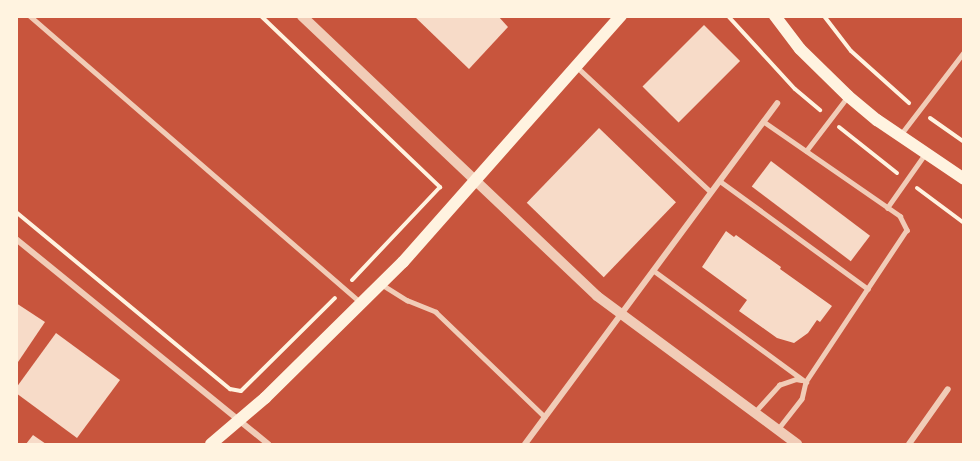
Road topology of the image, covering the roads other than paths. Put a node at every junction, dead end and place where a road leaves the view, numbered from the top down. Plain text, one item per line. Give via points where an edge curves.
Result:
1 (30, 16) edge
2 (302, 16) edge
3 (621, 16) edge
4 (775, 16) edge
5 (963, 52) edge
6 (577, 67) junction
7 (848, 96) junction
8 (777, 103) dead end
9 (763, 121) junction
10 (899, 136) junction
11 (806, 151) junction
12 (925, 154) junction
13 (963, 179) edge
14 (720, 181) junction
15 (476, 182) junction
16 (711, 192) junction
17 (887, 207) junction
18 (16, 239) edge
19 (653, 270) junction
20 (381, 284) junction
21 (868, 289) junction
22 (362, 303) junction
23 (620, 315) junction
24 (806, 382) junction
25 (948, 389) dead end
26 (753, 413) junction
27 (545, 417) junction
28 (239, 420) junction
29 (778, 430) junction
30 (211, 444) edge
31 (268, 444) edge
32 (525, 444) edge
33 (797, 444) edge
34 (909, 444) edge

1 - 22 lane
2 - 15 street
3 - 6 main road
4 - 7 main road via 800,49
5 - 10 lane
6 - 15 main road
6 - 16 lane
7 - 10 main road
7 - 11 lane
8 - 9 street
9 - 11 lane
9 - 14 street
10 - 12 main road
11 - 17 lane
12 - 13 main road
12 - 17 lane
14 - 16 street
14 - 21 lane
15 - 20 main road
15 - 23 street
16 - 19 street
17 - 21 lane via 900,216 907,230
18 - 28 street
19 - 23 street
19 - 24 lane
20 - 22 main road
20 - 27 lane via 436,312
21 - 24 lane
22 - 28 main road
23 - 26 street
23 - 27 street
24 - 26 lane via 796,379 779,385
24 - 29 lane via 802,399
25 - 34 street
26 - 29 street
27 - 32 street
28 - 30 main road
28 - 31 street
29 - 33 street

